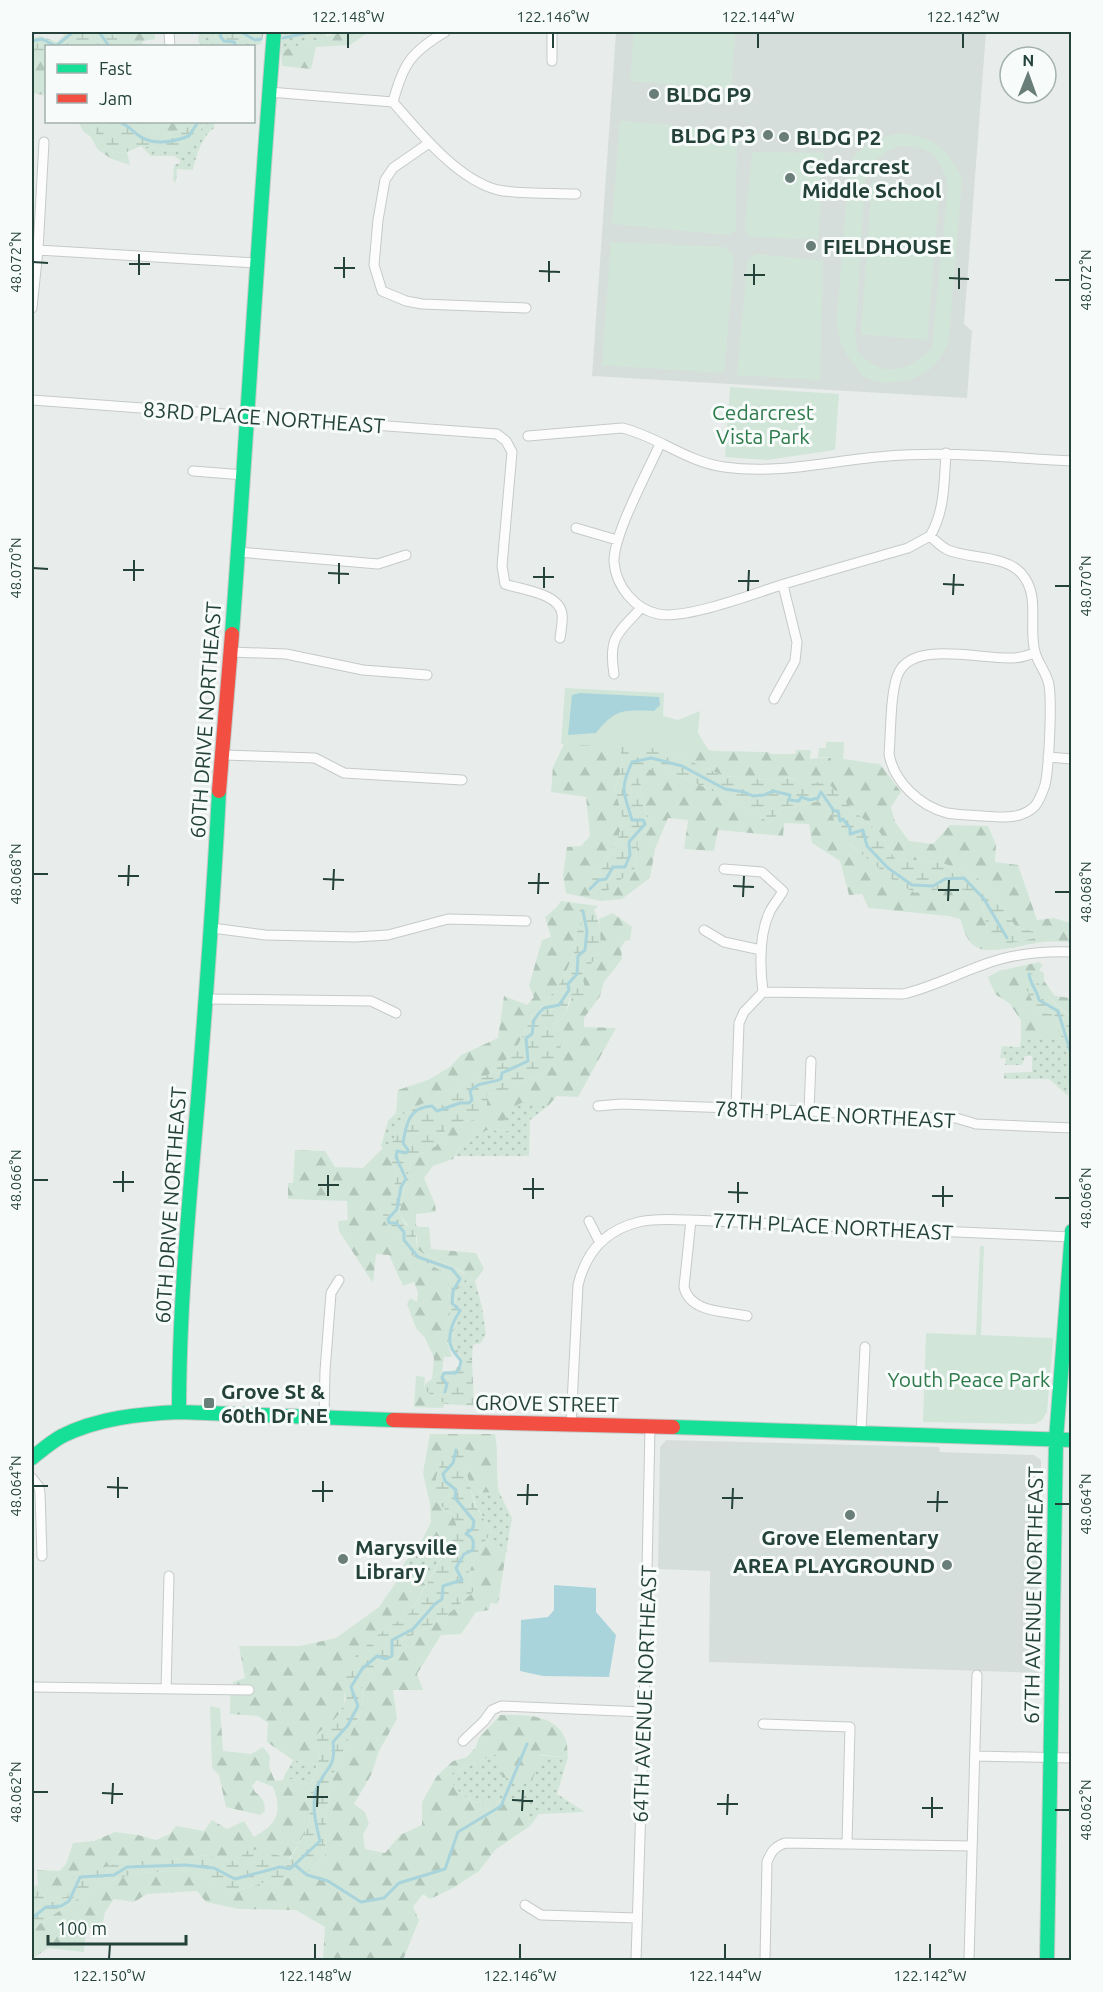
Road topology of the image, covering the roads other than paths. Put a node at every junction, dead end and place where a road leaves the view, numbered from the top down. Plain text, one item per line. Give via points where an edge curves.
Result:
1 (274, 32) edge
2 (445, 32) edge
3 (552, 32) edge
4 (552, 61) dead end
5 (269, 92) junction
6 (393, 102) junction
7 (44, 142) dead end
8 (429, 143) junction
9 (576, 194) dead end
10 (38, 250) junction
11 (256, 263) junction
12 (32, 308) edge
13 (526, 308) dead end
14 (32, 400) edge
15 (248, 415) junction
16 (528, 436) dead end
17 (660, 444) junction
18 (946, 453) junction
19 (1071, 461) edge
20 (194, 471) dead end
21 (244, 475) junction
22 (576, 528) dead end
23 (930, 536) junction
24 (617, 540) junction
25 (238, 552) junction
26 (406, 555) dead end
27 (783, 585) junction
28 (641, 608) junction
29 (560, 638) dead end
30 (231, 652) junction
31 (1035, 653) junction
32 (614, 674) dead end
33 (427, 675) dead end
34 (774, 699) dead end
35 (223, 755) junction
36 (1048, 757) junction
37 (1071, 759) edge
38 (462, 780) dead end
39 (724, 869) dead end
40 (526, 921) dead end
41 (212, 928) junction
42 (704, 930) dead end
43 (761, 950) junction
44 (1071, 952) edge
45 (763, 992) junction
46 (206, 999) junction
47 (396, 1013) dead end
48 (811, 1061) dead end
49 (598, 1106) dead end
50 (736, 1108) junction
51 (809, 1111) junction
52 (1071, 1128) edge
53 (691, 1220) junction
54 (589, 1221) dead end
55 (1071, 1231) edge
56 (1071, 1237) edge
57 (600, 1243) junction
58 (339, 1281) dead end
59 (747, 1316) dead end
60 (865, 1347) dead end
61 (179, 1412) junction
62 (324, 1416) junction
63 (571, 1424) junction
64 (650, 1427) junction
65 (861, 1432) junction
66 (1056, 1440) junction
67 (1071, 1440) edge
68 (32, 1458) edge
69 (32, 1478) edge
70 (42, 1556) dead end
71 (169, 1576) dead end
72 (977, 1675) dead end
73 (32, 1687) edge
74 (166, 1689) junction
75 (249, 1690) dead end
76 (644, 1712) junction
77 (763, 1724) dead end
78 (463, 1741) dead end
79 (975, 1756) junction
80 (1052, 1758) junction
81 (1071, 1758) edge
82 (847, 1843) junction
83 (971, 1846) junction
84 (525, 1905) dead end
85 (637, 1918) junction
86 (636, 1960) edge
87 (765, 1960) edge
88 (969, 1960) edge
89 (1047, 1960) edge

1 - 5 street, 60TH DRIVE NORTHEAST
2 - 6 street via 408,61 399,76
3 - 4 street
5 - 6 street
5 - 11 street, 60TH DRIVE NORTHEAST
6 - 8 street
7 - 10 street
8 - 9 street via 476,182 499,190
8 - 13 street via 393,168 385,180 374,265 382,291 422,304
10 - 11 street
10 - 12 street
11 - 15 street, 60TH DRIVE NORTHEAST
14 - 15 street, 83RD PLACE NORTHEAST
15 - 21 street, 60TH DRIVE NORTHEAST
15 - 29 street, 83RD PLACE NORTHEAST via 497,434 512,452 502,566 506,584 556,602 562,613
16 - 17 street via 622,428
17 - 18 street via 722,467 771,470
17 - 24 street
18 - 19 street
18 - 23 street via 942,509
20 - 21 street
21 - 25 street, 60TH DRIVE NORTHEAST
22 - 24 street
23 - 27 street via 908,548
23 - 31 street via 946,549 1004,563 1019,571 1032,599
24 - 28 street via 614,562 618,579
25 - 26 street via 378,564
25 - 30 street, 60TH DRIVE NORTHEAST
27 - 28 street via 678,615 659,615
27 - 34 street via 797,642 795,661
28 - 32 street via 617,634 611,654
30 - 33 street via 286,654 363,670
30 - 35 street, 60TH DRIVE NORTHEAST
31 - 36 street via 1049,685
31 - 36 street via 1012,658 932,653 912,658 899,671 894,688 891,765 902,784 930,806 951,813 1010,818 1036,804 1045,785
35 - 38 street via 315,758 344,773
35 - 41 street, 60TH DRIVE NORTHEAST
36 - 37 street
39 - 43 street via 762,872 783,891 770,912
40 - 41 street via 448,919 388,935 355,937 265,935
41 - 46 street, 60TH DRIVE NORTHEAST
42 - 43 street via 724,942
43 - 45 street
44 - 45 street via 1028,953 999,959 903,994
45 - 50 street via 739,1023
46 - 47 street via 371,1001
46 - 61 street, 60TH DRIVE NORTHEAST via 189,1201
48 - 51 street
49 - 50 street, 78TH PLACE NORTHEAST
50 - 51 street, 78TH PLACE NORTHEAST
51 - 52 street, 78TH PLACE NORTHEAST
53 - 56 street, 77TH PLACE NORTHEAST
53 - 57 street, 77TH PLACE NORTHEAST via 641,1221 621,1228
53 - 59 street via 686,1296 701,1307
54 - 57 street
55 - 56 street, 67TH AVENUE NORTHEAST
56 - 66 street, 67TH AVENUE NORTHEAST
57 - 63 street, 77TH PLACE NORTHEAST via 582,1266 578,1285
58 - 62 street via 332,1293
60 - 65 street
61 - 62 street, GROVE STREET
61 - 68 street, GROVE STREET via 96,1422 60,1437
62 - 63 street, GROVE STREET
63 - 64 street, GROVE STREET
64 - 65 street, GROVE STREET
64 - 76 street, 64TH AVENUE NORTHEAST
65 - 66 street, GROVE STREET
66 - 67 street, GROVE STREET
66 - 80 street, 67TH AVENUE NORTHEAST
69 - 70 street via 40,1493
71 - 74 street
72 - 79 street
73 - 74 street
74 - 75 street
76 - 78 street via 501,1706 492,1710
76 - 85 street, 64TH AVENUE NORTHEAST
77 - 82 street via 850,1727
79 - 80 street
79 - 83 street
80 - 81 street
80 - 89 street, 67TH AVENUE NORTHEAST
82 - 83 street
82 - 87 street via 785,1843 770,1852
83 - 88 street
84 - 85 street via 541,1915
85 - 86 street, 64TH AVENUE NORTHEAST

